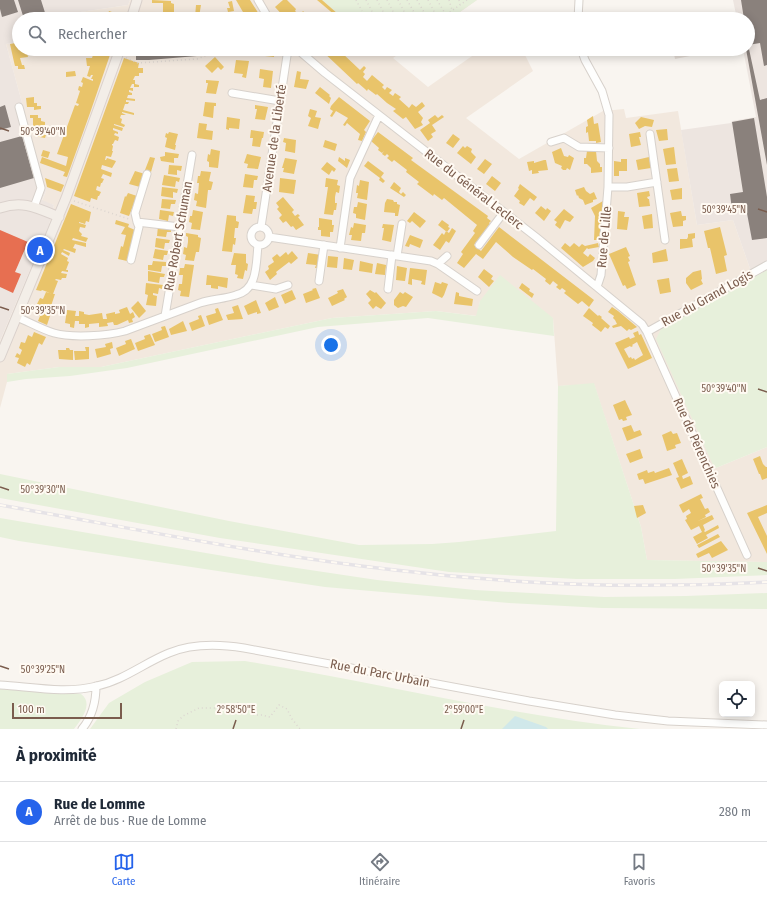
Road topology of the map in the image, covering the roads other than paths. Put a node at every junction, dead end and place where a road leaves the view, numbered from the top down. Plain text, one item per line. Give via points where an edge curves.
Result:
1 (137, 0) edge
2 (258, 0) edge
3 (579, 0) edge
4 (133, 12) edge
5 (265, 12) edge
6 (578, 12) edge
7 (119, 56) edge
8 (287, 56) edge
9 (305, 56) edge
10 (584, 56) edge
11 (232, 94) dead end
12 (280, 101) junction
13 (19, 107) dead end
14 (379, 115) junction
15 (650, 134) dead end
16 (551, 142) dead end
17 (609, 148) junction
18 (192, 155) dead end
19 (147, 174) dead end
20 (657, 182) junction
21 (608, 187) junction
22 (34, 207) junction
23 (0, 208) edge
24 (504, 212) junction
25 (59, 217) junction
26 (138, 222) junction
27 (402, 224) dead end
28 (180, 227) junction
29 (261, 227) junction
30 (269, 237) junction
31 (665, 240) dead end
32 (258, 245) junction
33 (324, 245) junction
34 (479, 245) dead end
35 (340, 248) junction
36 (395, 256) junction
37 (447, 256) dead end
38 (131, 260) dead end
39 (438, 264) junction
40 (767, 265) edge
41 (319, 281) dead end
42 (251, 285) junction
43 (288, 285) dead end
44 (597, 287) junction
45 (388, 289) dead end
46 (477, 291) dead end
47 (165, 316) junction
48 (17, 317) junction
49 (647, 332) junction
50 (0, 358) edge
51 (747, 555) dead end
52 (0, 685) edge
53 (96, 686) junction
54 (767, 725) edge
55 (82, 729) edge

1 - 4 main road
2 - 5 street
3 - 6 street
7 - 25 main road
8 - 12 street, Avenue de la Liberté
9 - 14 street, Rue du Général Leclerc
10 - 17 street, Rue de Lille via 606,101 609,115
11 - 12 street
12 - 29 street, Avenue de la Liberté
13 - 22 street via 41,188
14 - 24 street, Rue du Général Leclerc
14 - 35 street via 350,178
15 - 20 street
16 - 17 street via 564,138 579,147
17 - 21 street, Rue de Lille
18 - 28 street, Rue Robert Schuman
19 - 26 street via 135,213
20 - 21 street
20 - 31 street
21 - 44 street, Rue de Lille via 601,275
22 - 23 main road via 16,204
22 - 25 main road
24 - 34 street
24 - 44 street, Rue du Général Leclerc
25 - 48 main road
26 - 28 street
26 - 38 street
27 - 36 street
28 - 47 street, Rue Robert Schuman
29 - 30 street via 267,230
29 - 32 street, Avenue de la Liberté via 250,233 252,241
30 - 32 street via 266,242
30 - 33 street
32 - 42 street, Avenue de la Liberté
33 - 35 street
33 - 41 street
35 - 36 street
36 - 39 street
36 - 45 street
37 - 39 street
39 - 46 street
40 - 49 street, Rue du Grand Logis
42 - 43 street via 276,289
42 - 47 street via 236,296 206,300
44 - 49 street, Rue du Général Leclerc via 638,321
47 - 48 street via 119,333 73,336 54,333
48 - 50 main road
49 - 51 street, Rue de Pérenchies
52 - 53 street, Rue du Parc Urbain via 60,689
53 - 54 street, Rue du Parc Urbain via 123,677 170,653 202,646 222,645 615,715 668,721
53 - 55 street via 92,712

